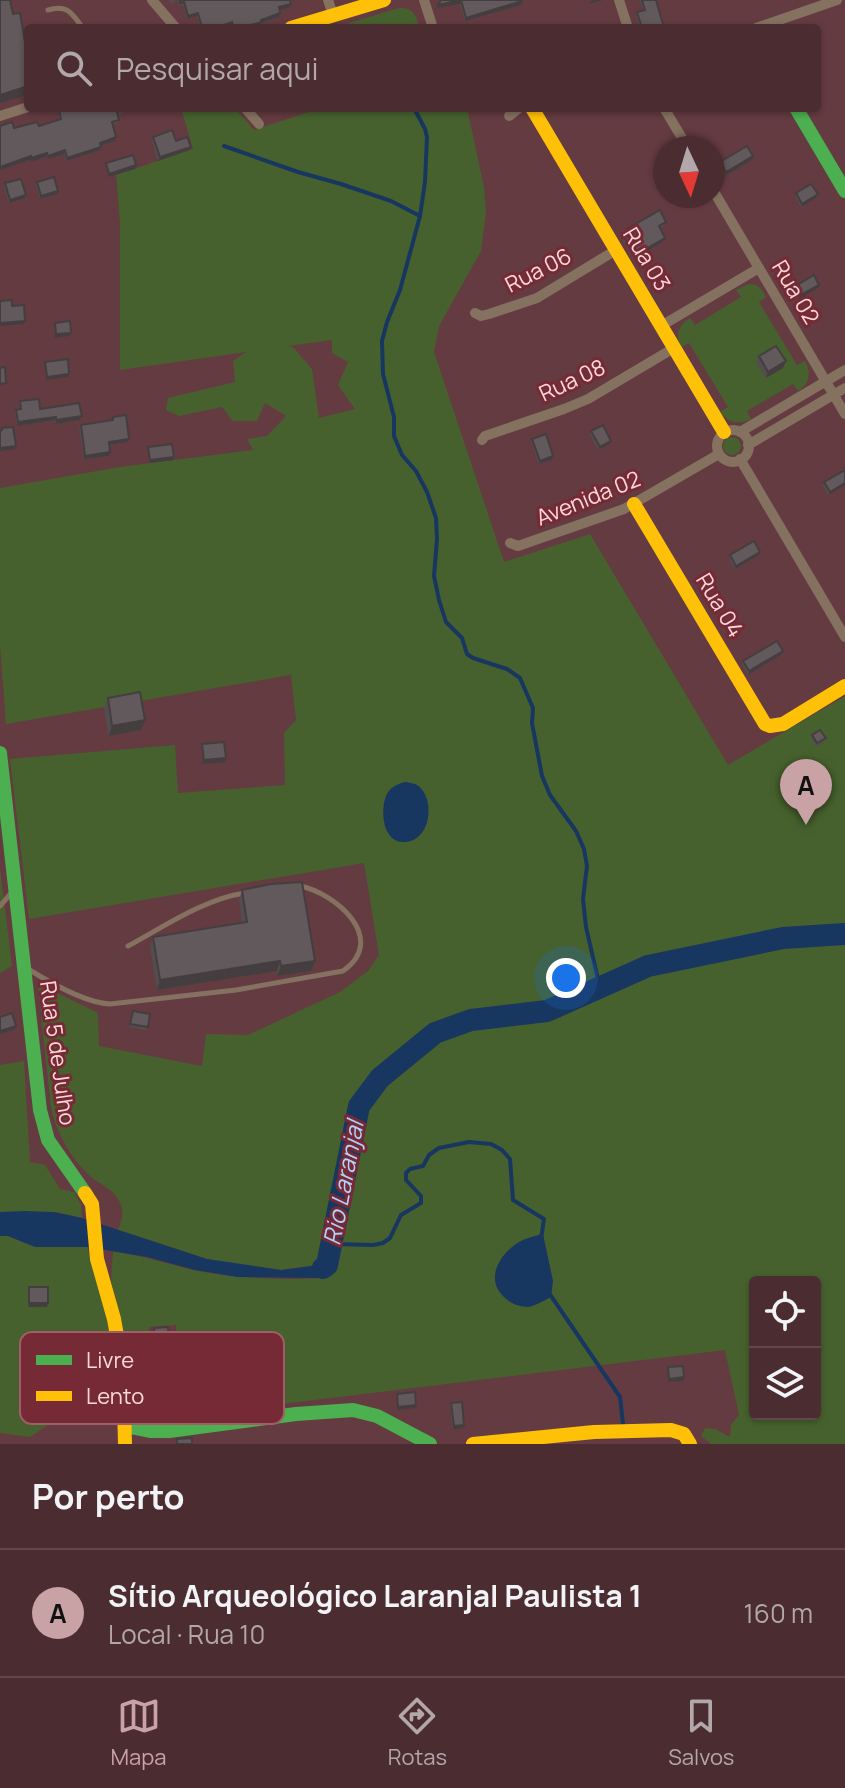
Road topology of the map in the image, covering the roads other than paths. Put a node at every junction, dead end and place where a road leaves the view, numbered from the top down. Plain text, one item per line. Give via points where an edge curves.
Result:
1 (152, 0) edge
2 (328, 0) edge
3 (384, 0) edge
4 (424, 0) edge
5 (837, 0) edge
6 (48, 10) dead end
7 (333, 15) junction
8 (80, 24) edge
9 (173, 24) edge
10 (304, 24) edge
11 (432, 24) edge
12 (768, 24) edge
13 (24, 108) edge
14 (248, 112) edge
15 (514, 112) edge
16 (534, 112) edge
17 (666, 112) edge
18 (798, 112) edge
19 (0, 116) edge
20 (509, 116) dead end
21 (259, 124) dead end
22 (681, 136) edge
23 (845, 191) edge
24 (724, 208) edge
25 (616, 250) junction
26 (759, 268) junction
27 (475, 313) dead end
28 (661, 326) junction
29 (674, 348) junction
30 (845, 370) edge
31 (826, 381) junction
32 (845, 388) edge
33 (834, 395) junction
34 (845, 414) edge
35 (724, 432) junction
36 (740, 432) junction
37 (482, 440) dead end
38 (748, 445) junction
39 (719, 454) junction
40 (740, 459) junction
41 (634, 504) junction
42 (510, 543) dead end
43 (845, 637) edge
44 (845, 686) edge
45 (0, 753) edge
46 (298, 886) edge
47 (15, 888) junction
48 (253, 892) edge
49 (0, 906) edge
50 (128, 946) dead end
51 (24, 967) junction
52 (116, 1332) edge
53 (284, 1416) edge
54 (223, 1424) edge
55 (125, 1426) joint
56 (125, 1444) edge
57 (430, 1444) edge
58 (473, 1444) edge
59 (690, 1444) edge

1 - 9 street
2 - 7 street
3 - 7 street
4 - 11 street
5 - 12 street
6 - 8 lane via 69,11
7 - 10 street
13 - 19 street
14 - 21 street
15 - 20 street
16 - 25 street, Rua 03
17 - 22 street
18 - 23 street
24 - 26 street, Rua 02
25 - 27 street, Rua 06 via 537,298 481,316
25 - 28 street, Rua 03
26 - 28 street
26 - 31 street, Rua 02
28 - 29 street, Rua 03
29 - 35 street, Rua 03
29 - 37 street, Rua 08 via 588,399
30 - 31 street
31 - 33 street, Rua 02
31 - 36 street
32 - 33 street
33 - 34 street, Rua 02
33 - 38 street
35 - 36 street
35 - 39 street via 717,442
36 - 38 street
38 - 40 street
39 - 40 street via 729,461
39 - 41 street, Avenida 02
40 - 43 street
41 - 42 street, Avenida 02 via 518,546
41 - 44 street, Rua 04 via 763,721 783,724
45 - 47 street, Rua 5 de Julho
46 - 51 lane via 318,891 354,920 360,950 343,971 236,990 103,1004
47 - 49 lane
47 - 51 street, Rua 5 de Julho
48 - 50 lane via 202,907
51 - 52 street, Rua 5 de Julho via 44,1127 92,1204 97,1259
53 - 57 street via 353,1410 377,1416
54 - 55 street via 169,1431
55 - 56 street, Rua 5 de Julho
58 - 59 street via 671,1430 684,1434

